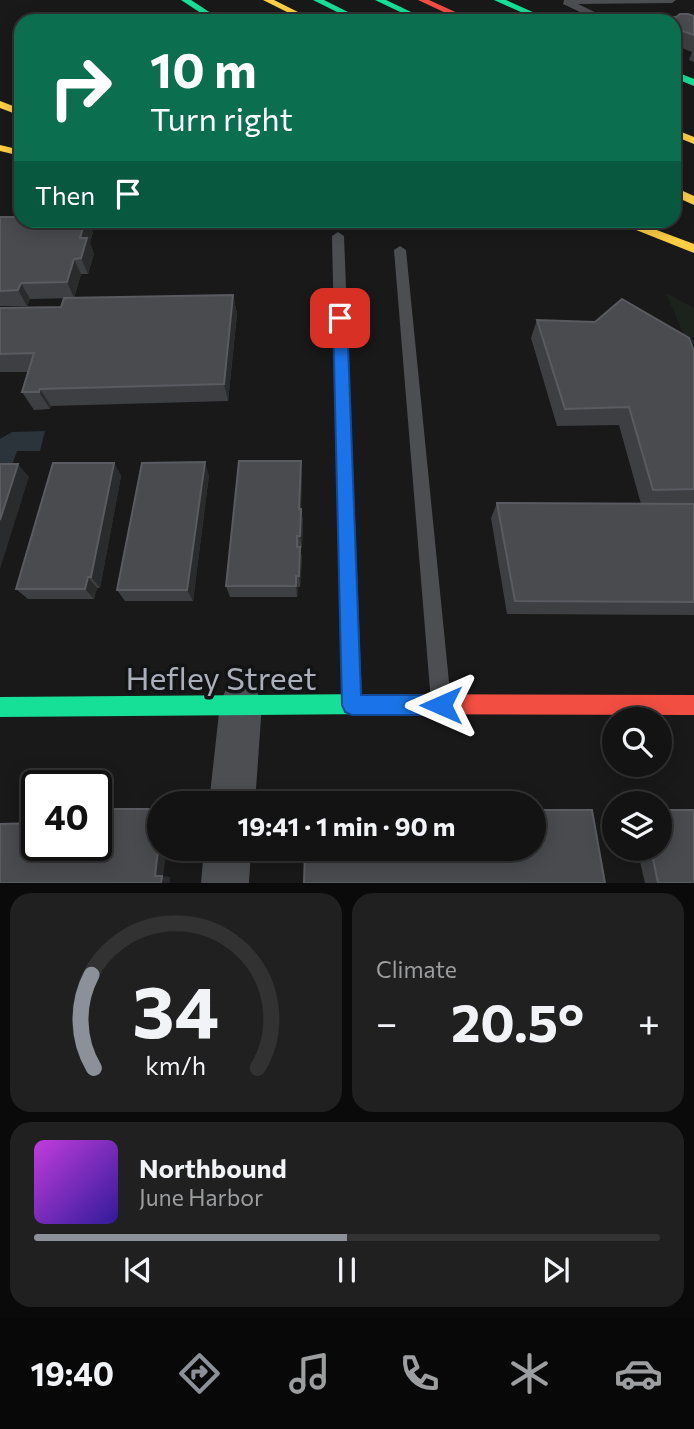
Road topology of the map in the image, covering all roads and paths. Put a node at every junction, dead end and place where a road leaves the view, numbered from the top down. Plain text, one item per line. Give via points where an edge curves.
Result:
1 (185, 0) edge
2 (267, 0) edge
3 (317, 0) edge
4 (379, 0) edge
5 (422, 0) edge
6 (498, 0) edge
7 (672, 0) edge
8 (208, 14) edge
9 (297, 14) edge
10 (347, 14) edge
11 (410, 14) edge
12 (455, 14) edge
13 (532, 14) edge
14 (591, 14) edge
15 (638, 228) edge
16 (338, 236) dead end
17 (694, 249) edge
18 (400, 250) dead end
19 (240, 704) junction
20 (352, 705) junction
21 (441, 705) junction
22 (694, 705) edge
23 (0, 707) edge
24 (233, 791) edge
25 (227, 861) edge
26 (225, 883) edge

1 - 8 main road
2 - 9 main road
3 - 10 main road
4 - 11 main road
5 - 12 main road
6 - 13 main road
7 - 14 lane via 566,2
15 - 17 main road
16 - 20 lane
18 - 21 lane
19 - 20 main road, Hefley Street
19 - 23 main road, Hefley Street
19 - 24 street
20 - 21 main road, Hefley Street
21 - 22 main road, Hefley Street
25 - 26 street

